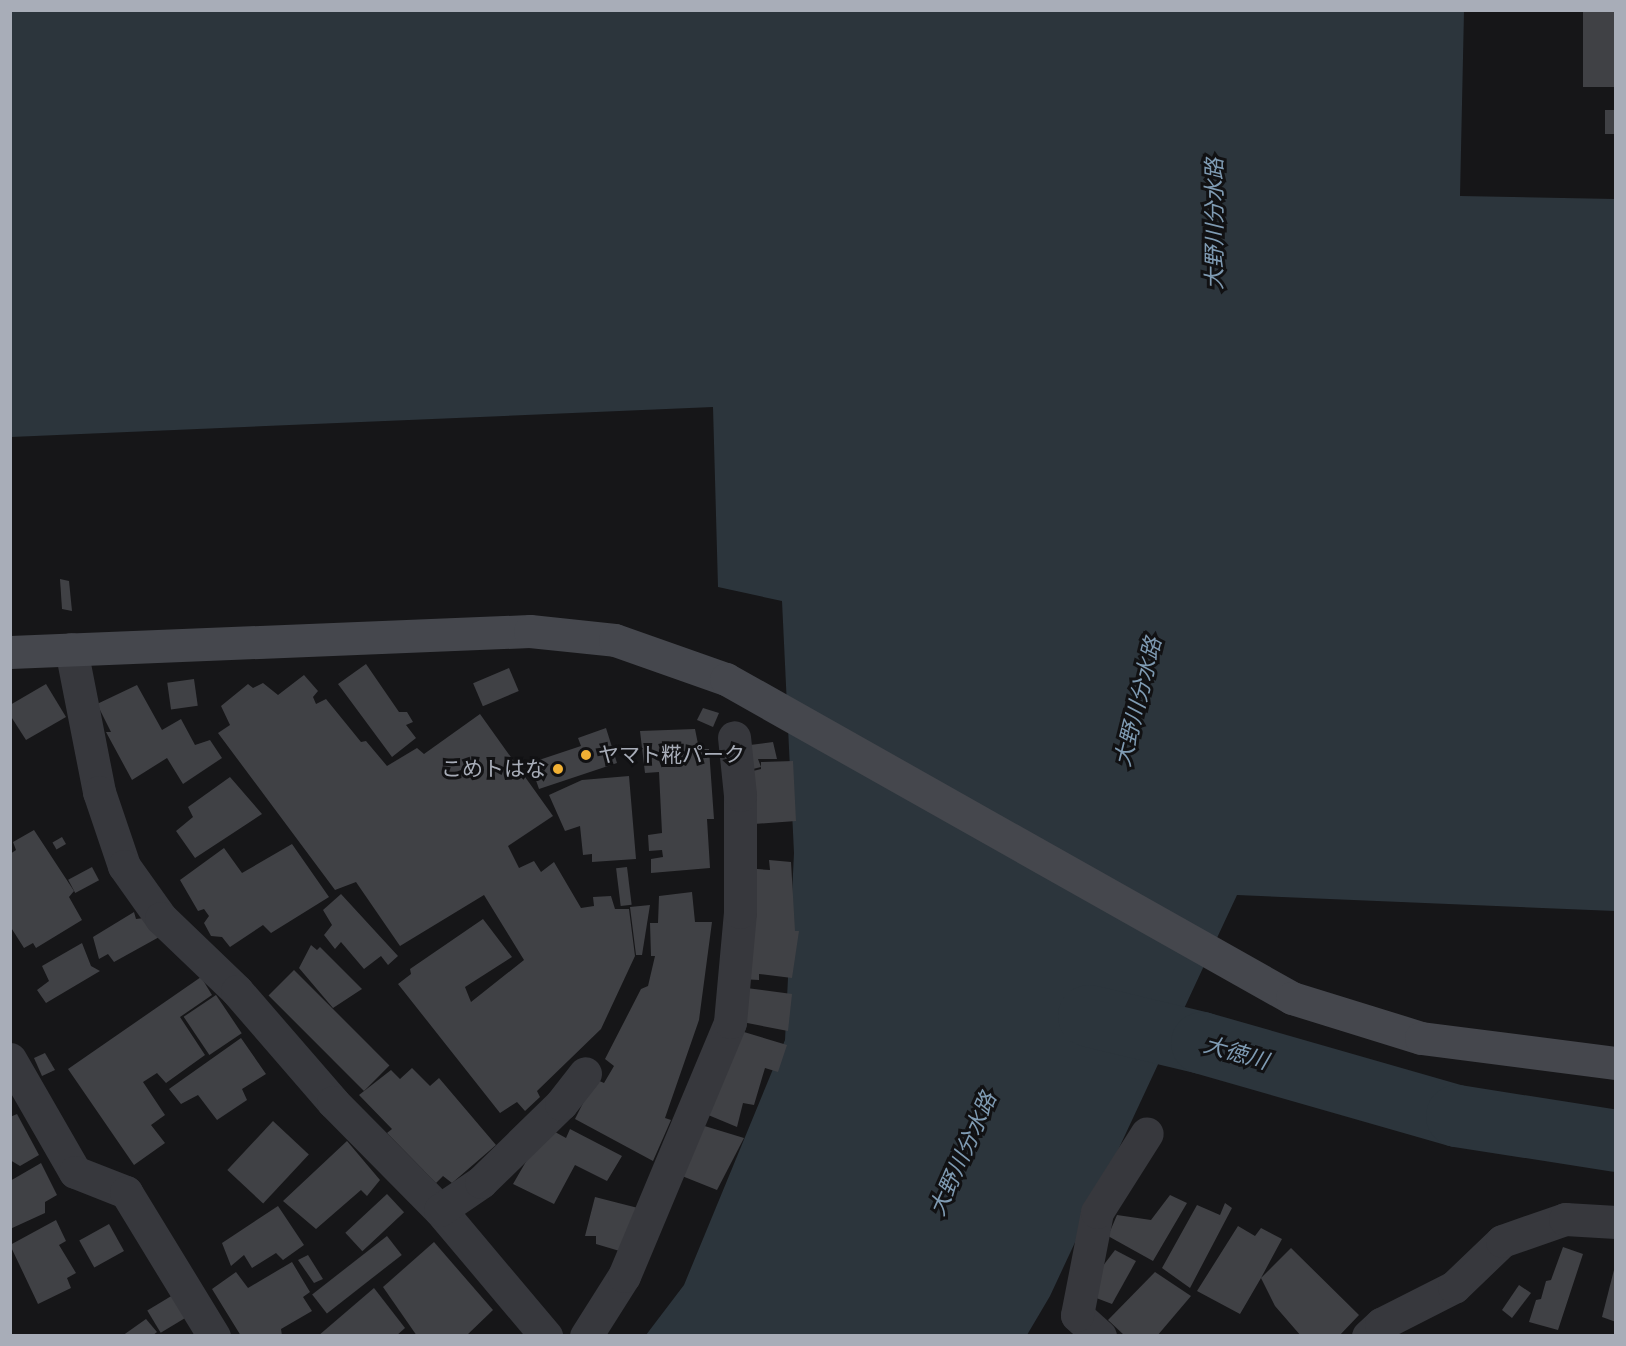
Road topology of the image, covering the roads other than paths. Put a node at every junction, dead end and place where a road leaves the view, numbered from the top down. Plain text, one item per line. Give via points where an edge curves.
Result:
1 (71, 649) junction
2 (10, 652) edge
3 (734, 737) dead end
4 (10, 1059) edge
5 (1616, 1063) edge
6 (585, 1072) dead end
7 (1147, 1133) dead end
8 (440, 1210) junction
9 (1616, 1222) edge
10 (1080, 1329) edge
11 (1380, 1332) edge
12 (214, 1335) edge
13 (546, 1335) edge
14 (586, 1335) edge

1 - 2 street
1 - 5 street via 530,631 615,640 726,679 1292,998 1421,1038
1 - 8 street via 99,792 124,866 161,918 237,991 333,1102
3 - 14 street via 740,795 740,912 730,1022 624,1276
4 - 12 street via 75,1172 126,1192
6 - 8 street via 561,1104 481,1182
7 - 10 street via 1097,1212
8 - 13 street
9 - 11 street via 1565,1219 1503,1240 1454,1287

